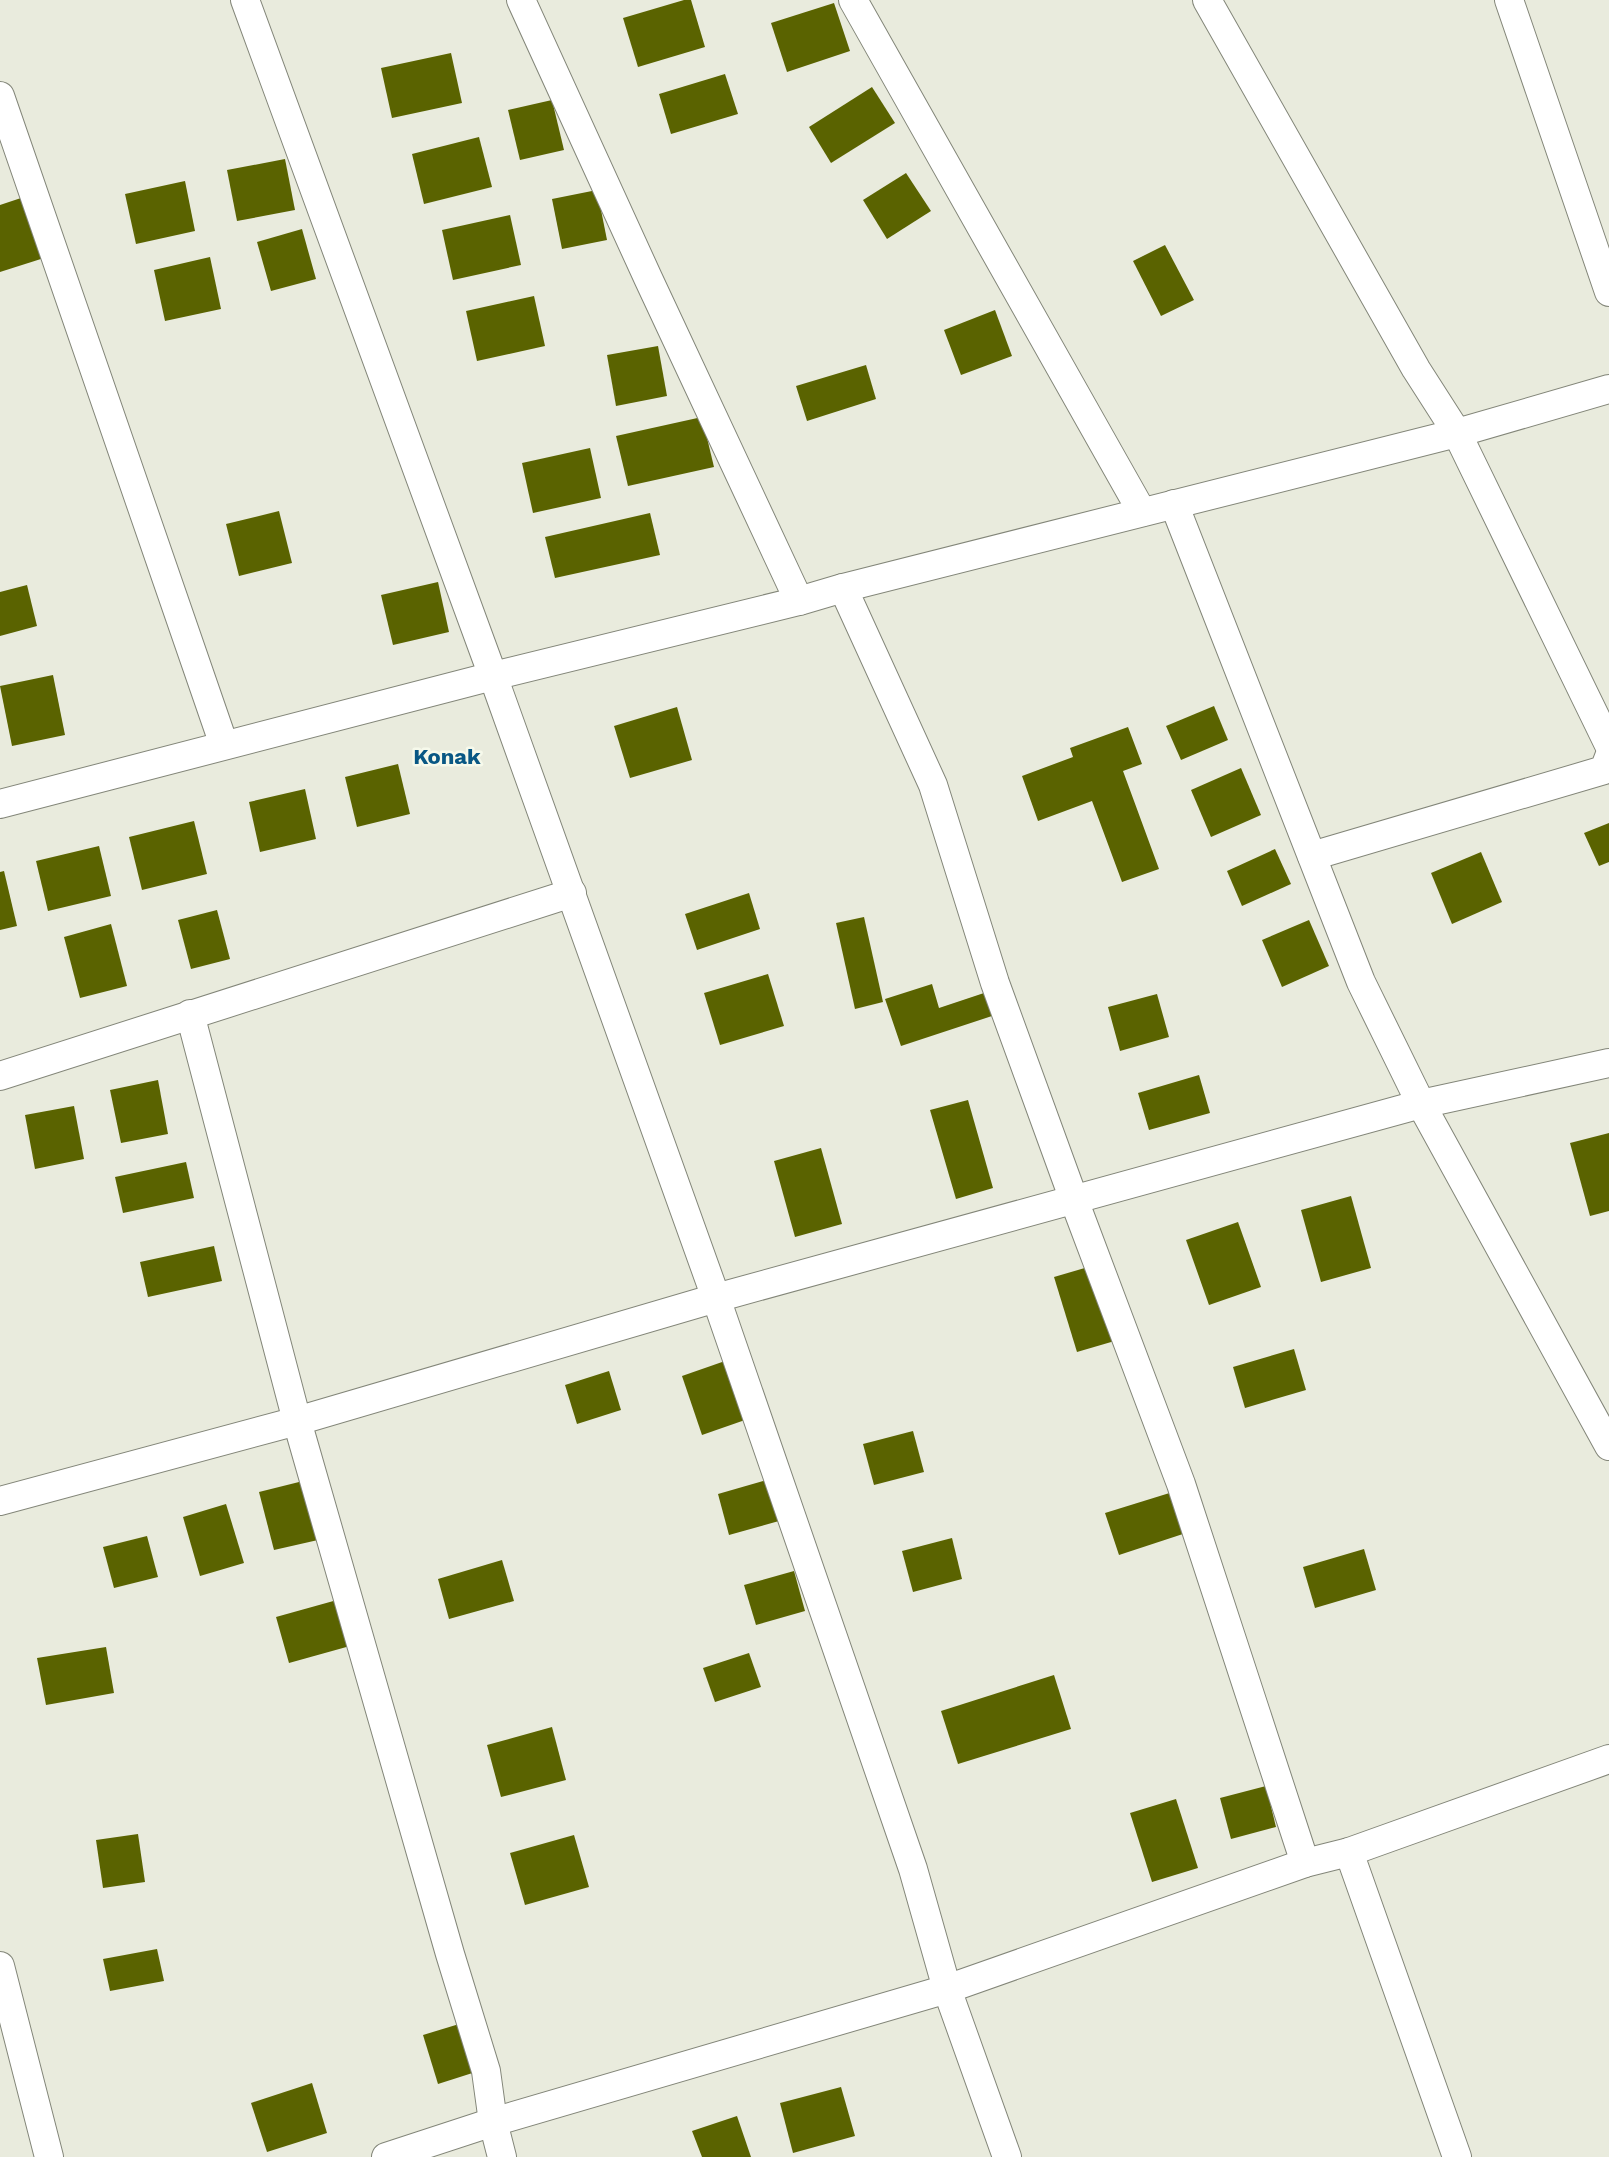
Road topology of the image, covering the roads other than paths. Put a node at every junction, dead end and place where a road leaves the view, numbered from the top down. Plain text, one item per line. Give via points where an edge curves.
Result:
1 (245, 0) edge
2 (521, 0) edge
3 (853, 0) edge
4 (1207, 0) edge
5 (1509, 0) edge
6 (0, 96) edge
7 (1609, 292) edge
8 (1609, 389) edge
9 (1457, 433) junction
10 (1174, 504) junction
11 (1142, 512) junction
12 (843, 588) junction
13 (800, 601) junction
14 (493, 676) junction
15 (224, 745) junction
16 (1609, 745) edge
17 (1609, 757) edge
18 (0, 804) edge
19 (1312, 856) junction
20 (572, 893) junction
21 (190, 1014) junction
22 (1609, 1063) edge
23 (0, 1076) edge
24 (1421, 1104) junction
25 (1074, 1200) junction
26 (716, 1298) junction
27 (297, 1421) junction
28 (1609, 1446) edge
29 (0, 1501) edge
30 (1609, 1759) edge
31 (1349, 1852) junction
32 (1305, 1863) junction
33 (0, 1966) edge
34 (947, 1989) junction
35 (493, 2122) junction
36 (49, 2157) edge
37 (386, 2157) edge
38 (502, 2157) edge
39 (1007, 2157) edge
40 (1457, 2157) edge

1 - 14 street
2 - 13 street
3 - 11 street
4 - 9 street via 1416,369
5 - 7 street
6 - 15 street
8 - 9 street
9 - 10 street
9 - 16 street
10 - 11 street
10 - 19 street
11 - 12 street
12 - 13 street
12 - 25 street via 933,785 995,983
13 - 14 street
14 - 15 street
14 - 20 street
15 - 18 street
17 - 19 street via 1604,770
19 - 24 street via 1361,982
20 - 21 street
20 - 26 street
21 - 23 street
21 - 27 street
22 - 24 street
24 - 25 street
24 - 28 street
25 - 26 street
25 - 32 street via 1181,1484
26 - 27 street
26 - 34 street via 910,1860
27 - 29 street
27 - 35 street via 486,2071
30 - 31 street
31 - 32 street
31 - 40 street
32 - 34 street
33 - 36 street
34 - 35 street
34 - 39 street
35 - 37 street
35 - 38 street

